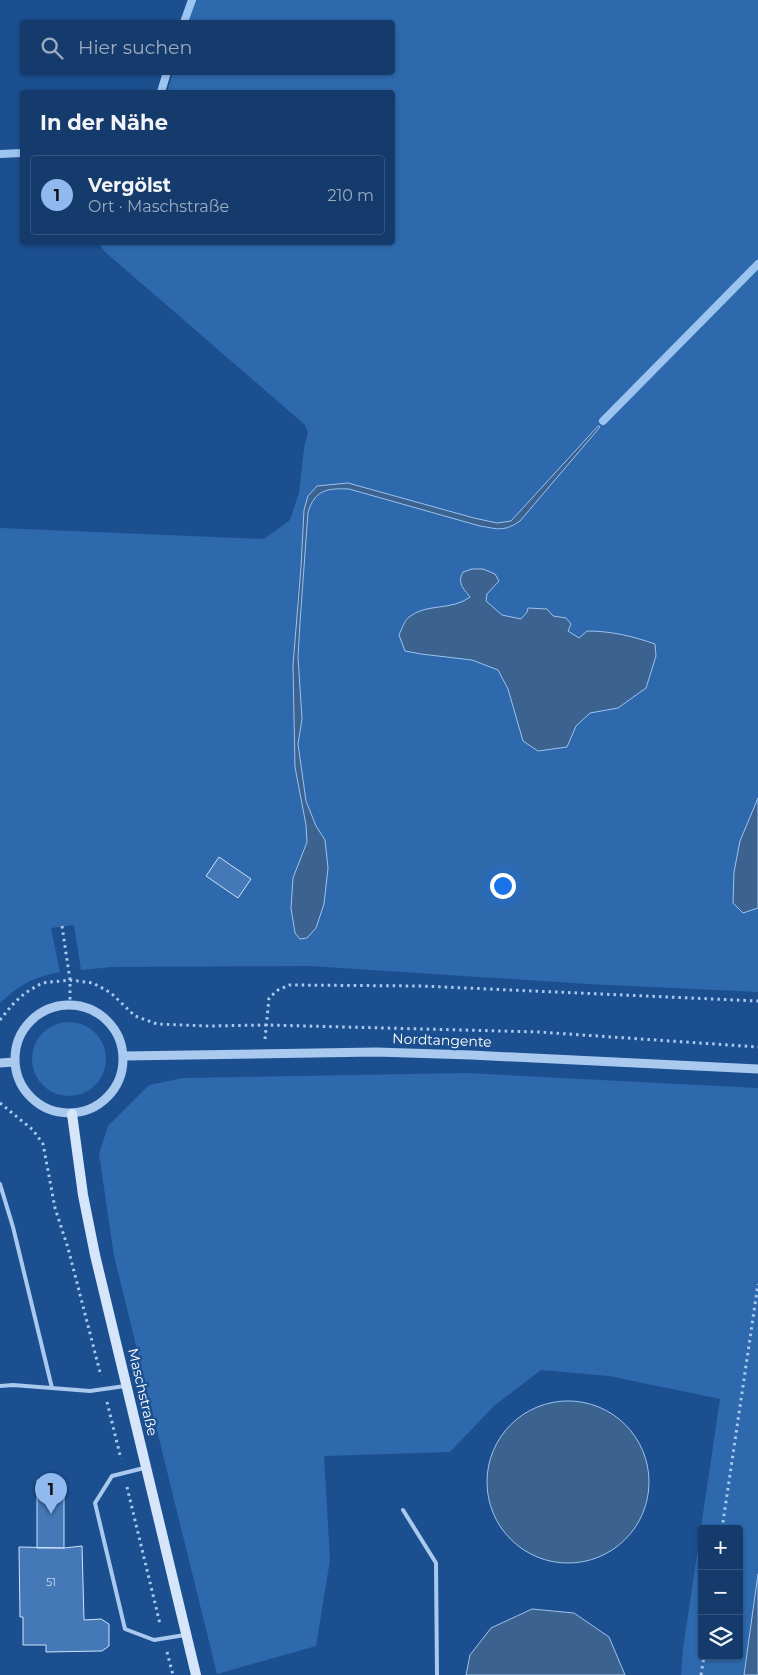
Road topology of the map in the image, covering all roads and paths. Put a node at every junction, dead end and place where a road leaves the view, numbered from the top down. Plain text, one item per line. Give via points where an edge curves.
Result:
1 (62, 926) dead end
2 (70, 980) junction
3 (758, 1001) edge
4 (70, 1005) junction
5 (0, 1020) edge
6 (266, 1025) junction
7 (758, 1047) edge
8 (265, 1053) junction
9 (124, 1056) junction
10 (14, 1062) junction
11 (0, 1063) edge
12 (758, 1069) edge
13 (72, 1114) junction
14 (0, 1184) edge
15 (758, 1284) edge
16 (127, 1385) junction
17 (0, 1386) edge
18 (52, 1388) junction
19 (146, 1468) junction
20 (403, 1510) dead end
21 (723, 1525) edge
22 (186, 1635) junction
23 (703, 1660) edge
24 (196, 1675) edge
25 (437, 1675) edge
26 (701, 1675) edge

1 - 2 path
2 - 4 path
2 - 5 path via 42,983 25,993
2 - 6 path via 93,983 111,993 135,1016 157,1024
3 - 6 path via 421,986 289,985 269,998
4 - 9 street via 86,1007 113,1026 121,1040
4 - 10 street via 56,1006 30,1021 21,1033
6 - 7 path via 539,1032
6 - 8 path
8 - 9 street, Nordtangente
8 - 12 street, Nordtangente via 471,1054
9 - 13 street via 122,1073 104,1102 89,1111
10 - 11 street
10 - 13 street via 18,1078 32,1099 54,1112
13 - 16 main road, Maschstraße via 93,1246
14 - 18 lane
15 - 21 path
16 - 18 lane via 90,1392
16 - 19 main road, Maschstraße
17 - 18 lane
19 - 22 main road, Maschstraße
19 - 22 lane via 112,1476 95,1503 125,1630 154,1640
20 - 25 lane via 436,1563
22 - 24 main road, Maschstraße
23 - 26 path

